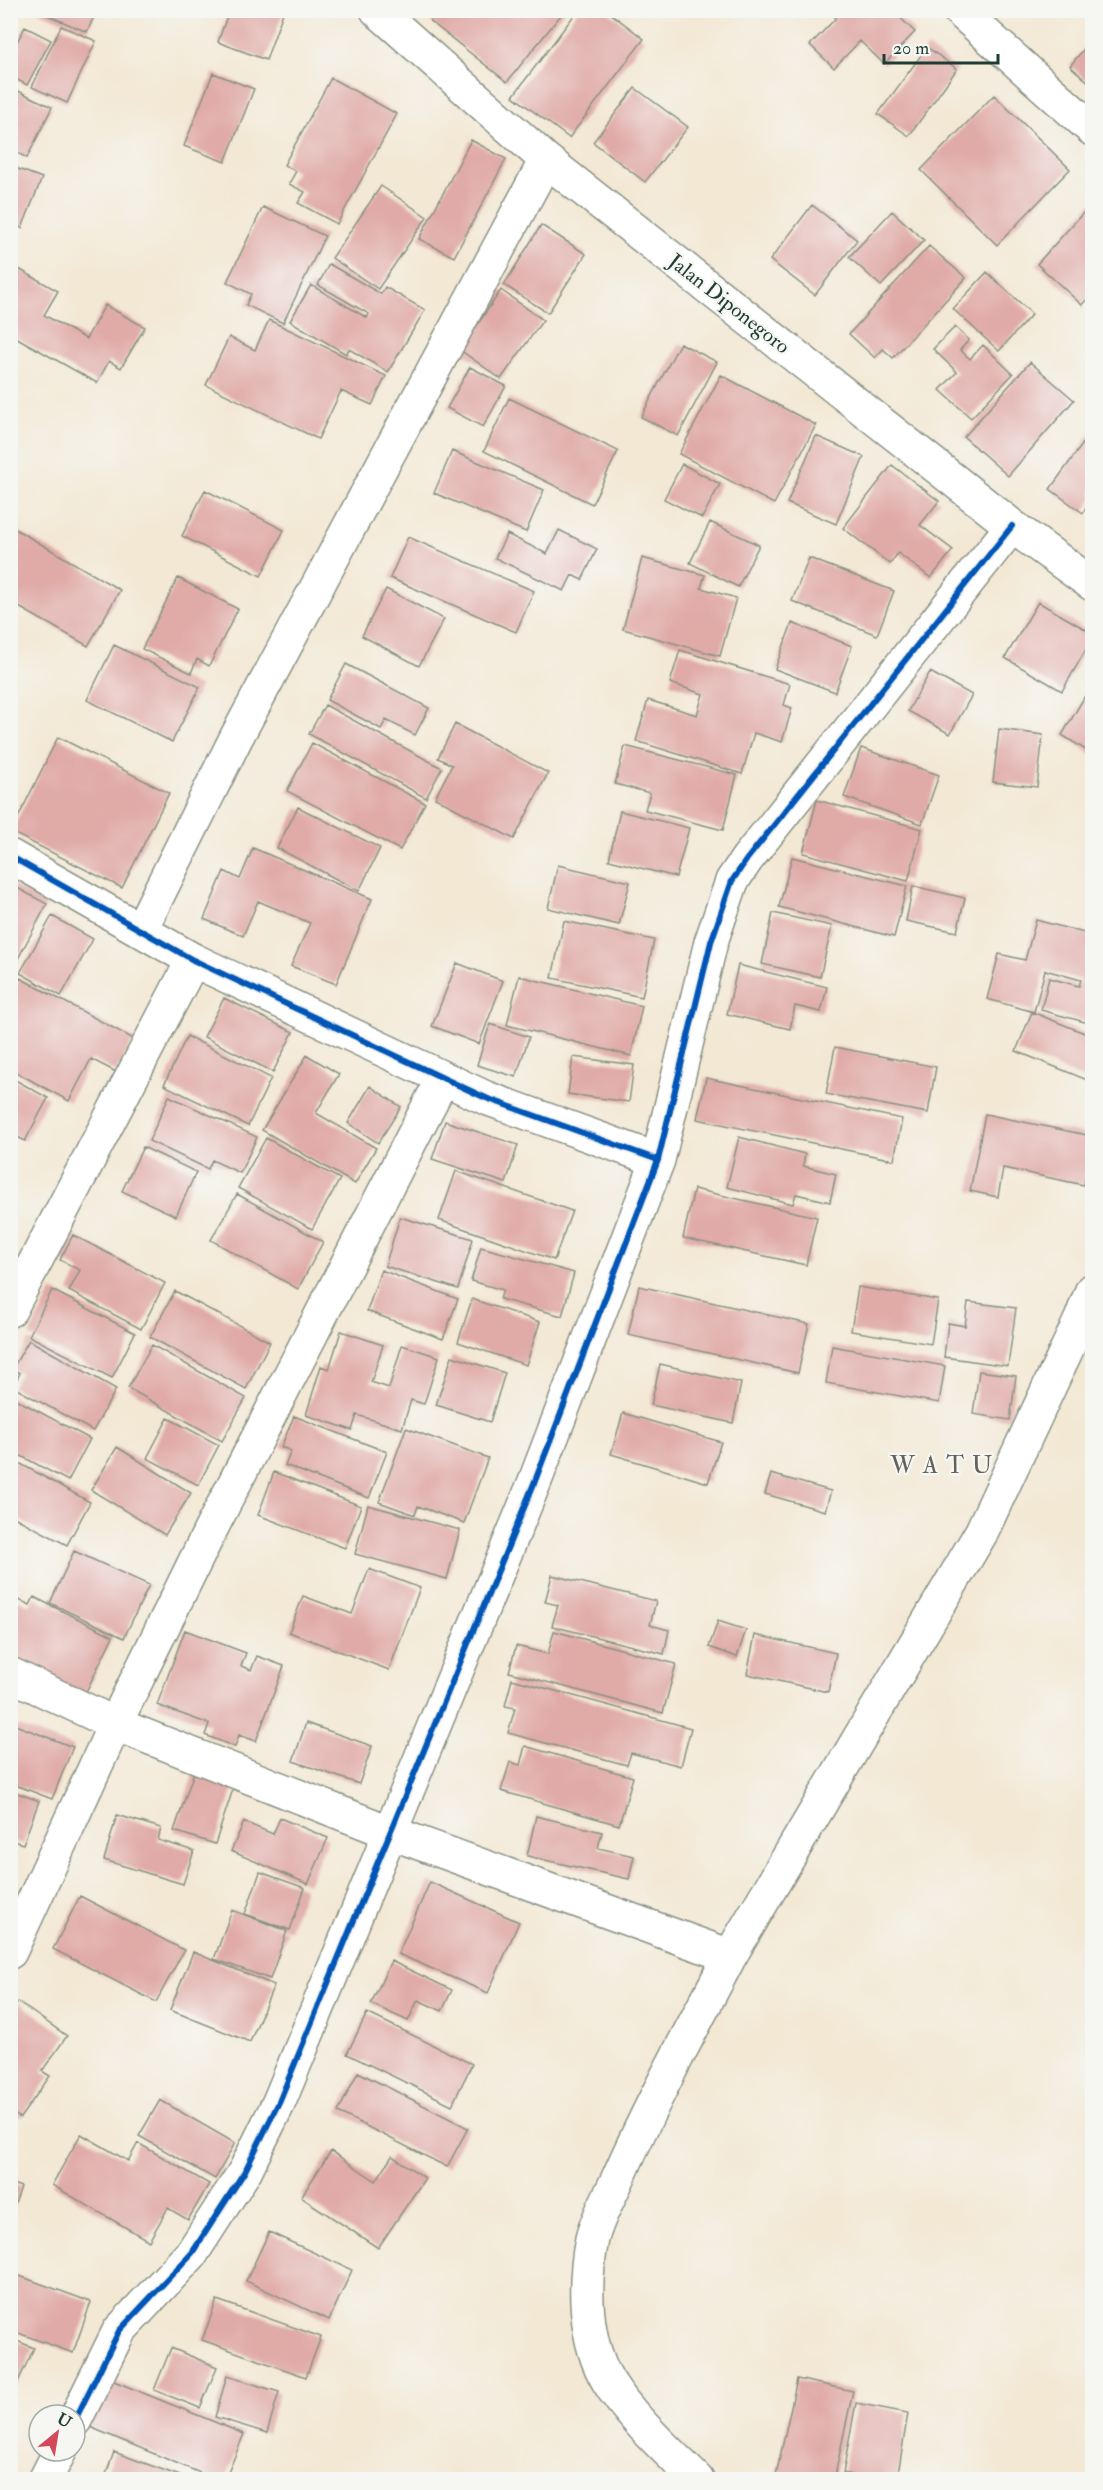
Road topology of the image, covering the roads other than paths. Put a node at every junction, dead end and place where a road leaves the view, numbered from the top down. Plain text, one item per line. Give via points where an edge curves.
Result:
1 (377, 10) edge
2 (959, 10) edge
3 (1092, 129) edge
4 (546, 160) junction
5 (1012, 526) junction
6 (1092, 584) edge
7 (10, 856) edge
8 (141, 929) junction
9 (193, 960) junction
10 (443, 1078) junction
11 (658, 1161) junction
12 (1092, 1290) edge
13 (10, 1310) edge
14 (10, 1674) edge
15 (116, 1724) junction
16 (389, 1832) junction
17 (10, 1952) edge
18 (730, 1956) junction
19 (83, 2403) edge
20 (54, 2463) edge
21 (45, 2480) edge
22 (697, 2480) edge

1 - 4 street, Jalan Diponegoro
2 - 3 street
4 - 5 street, Jalan Diponegoro
4 - 8 street via 236,738
5 - 6 street, Jalan Diponegoro
5 - 11 street via 732,881 711,942
7 - 8 street
8 - 9 street
9 - 10 street
9 - 13 street
10 - 11 street via 486,1098
10 - 15 street
11 - 16 street via 535,1481
12 - 18 street via 981,1533
14 - 15 street
15 - 16 street
15 - 17 street
16 - 18 street
16 - 19 street via 279,2102 245,2171 192,2253 119,2331
18 - 22 street via 635,2139 592,2238 587,2292 592,2342 608,2380 631,2412
20 - 21 street

